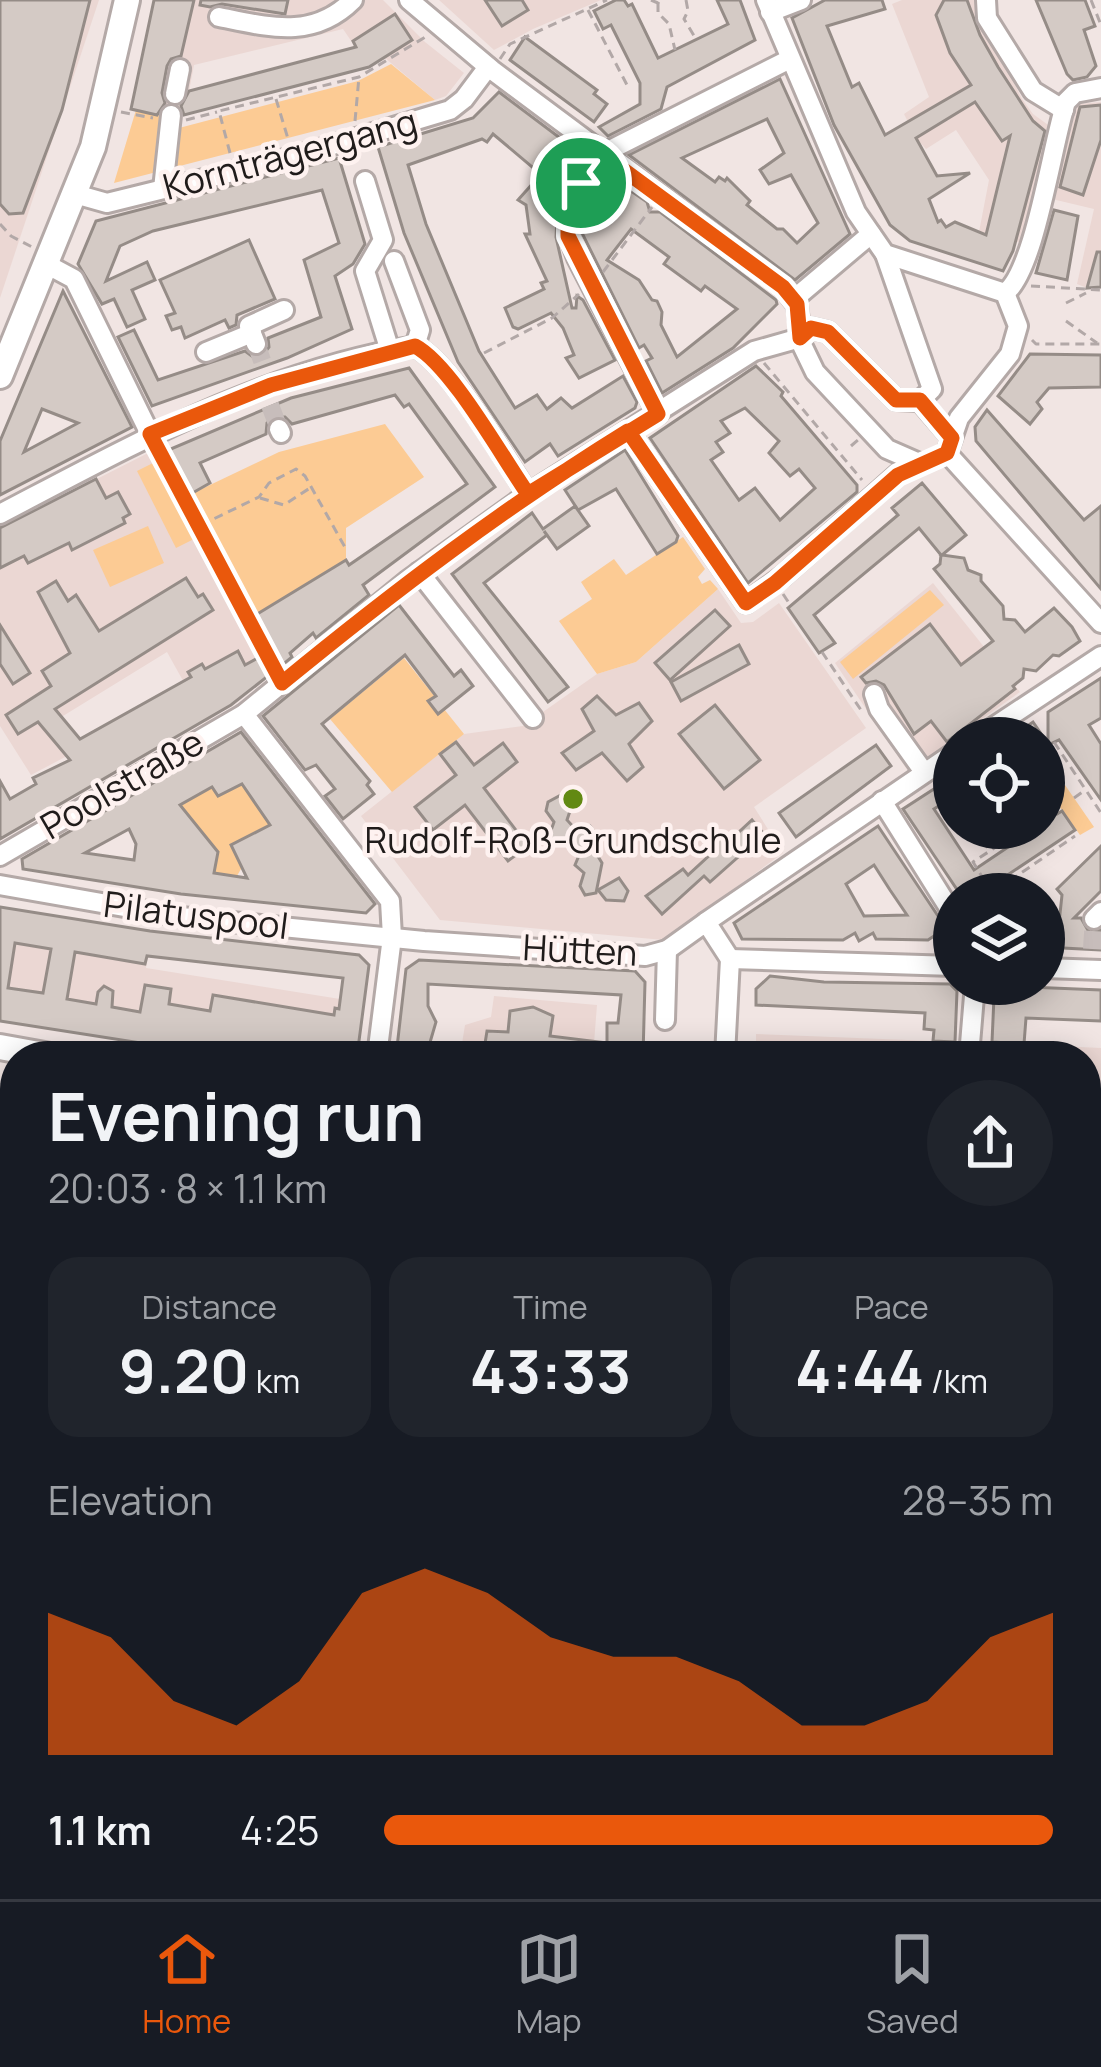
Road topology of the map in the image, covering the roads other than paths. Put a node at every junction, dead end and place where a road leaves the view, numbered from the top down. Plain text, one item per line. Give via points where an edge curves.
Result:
1 (127, 0) edge
2 (353, 0) edge
3 (409, 0) edge
4 (801, 0) edge
5 (986, 0) edge
6 (768, 6) edge
7 (219, 17) dead end
8 (790, 58) junction
9 (490, 68) junction
10 (180, 70) dead end
11 (1101, 88) edge
12 (175, 94) dead end
13 (1064, 110) junction
14 (170, 116) dead end
15 (602, 154) junction
16 (365, 181) dead end
17 (163, 189) junction
18 (75, 194) junction
19 (871, 233) junction
20 (885, 254) junction
21 (48, 259) junction
22 (394, 260) dead end
23 (1011, 289) junction
24 (794, 299) junction
25 (284, 310) dead end
26 (800, 338) junction
27 (415, 346) junction
28 (390, 351) junction
29 (206, 352) dead end
30 (0, 376) edge
31 (920, 400) junction
32 (658, 414) junction
33 (628, 431) junction
34 (150, 434) junction
35 (950, 446) junction
36 (919, 463) junction
37 (528, 494) junction
38 (0, 514) edge
39 (419, 572) junction
40 (1101, 623) edge
41 (1101, 656) edge
42 (874, 694) dead end
43 (244, 714) junction
44 (1008, 717) edge
45 (533, 718) dead end
46 (933, 766) edge
47 (924, 772) junction
48 (883, 801) junction
49 (0, 856) edge
50 (933, 882) edge
51 (0, 885) edge
52 (706, 922) junction
53 (392, 937) junction
54 (1092, 949) dead end
55 (667, 950) junction
56 (730, 959) junction
57 (933, 965) edge
58 (1065, 969) edge
59 (1096, 970) edge
60 (973, 1005) edge
61 (665, 1020) dead end
62 (378, 1041) edge
63 (726, 1041) edge
64 (971, 1041) edge

1 - 18 main road
2 - 7 street via 335,18 284,30
3 - 9 street
4 - 6 street
5 - 13 street via 987,18 1033,91
6 - 8 street
8 - 15 street
8 - 19 street
9 - 15 street
9 - 17 street, Kornträgergang via 449,110
10 - 12 street
11 - 13 street via 1075,93
13 - 23 street
14 - 17 street
15 - 24 street
15 - 32 street via 568,214 568,236
16 - 28 street via 383,240 364,271
17 - 18 street, Kornträgergang via 107,203
18 - 21 main road
19 - 20 street
19 - 24 street
20 - 23 street
20 - 31 street via 932,389
21 - 30 main road
21 - 34 street via 74,279
22 - 27 street via 420,330
23 - 35 street via 1018,326 1010,354 959,418
24 - 26 street
25 - 29 street via 249,326 254,338
26 - 31 street via 811,328 828,332 896,400
26 - 32 street, Poolstraße via 754,351
26 - 36 street via 810,365 856,417 895,455
27 - 28 street
27 - 37 street via 445,374
28 - 34 street via 267,386
31 - 35 street
32 - 33 street, Poolstraße
33 - 36 street via 746,603
33 - 37 street, Poolstraße
34 - 38 street
35 - 36 street
35 - 40 street
37 - 39 street, Poolstraße
39 - 43 street, Poolstraße
39 - 45 street
41 - 44 street
42 - 47 street
43 - 49 street, Poolstraße
43 - 53 street via 390,901
46 - 47 street, Hütten
47 - 48 street, Hütten
48 - 50 street
48 - 52 street, Hütten
51 - 53 street, Pilatuspool via 181,917
52 - 55 street, Hütten
52 - 56 street
53 - 55 street, Hütten via 645,956
53 - 62 street
54 - 59 street
55 - 61 street
56 - 57 street
56 - 63 street
58 - 59 street
60 - 64 street

